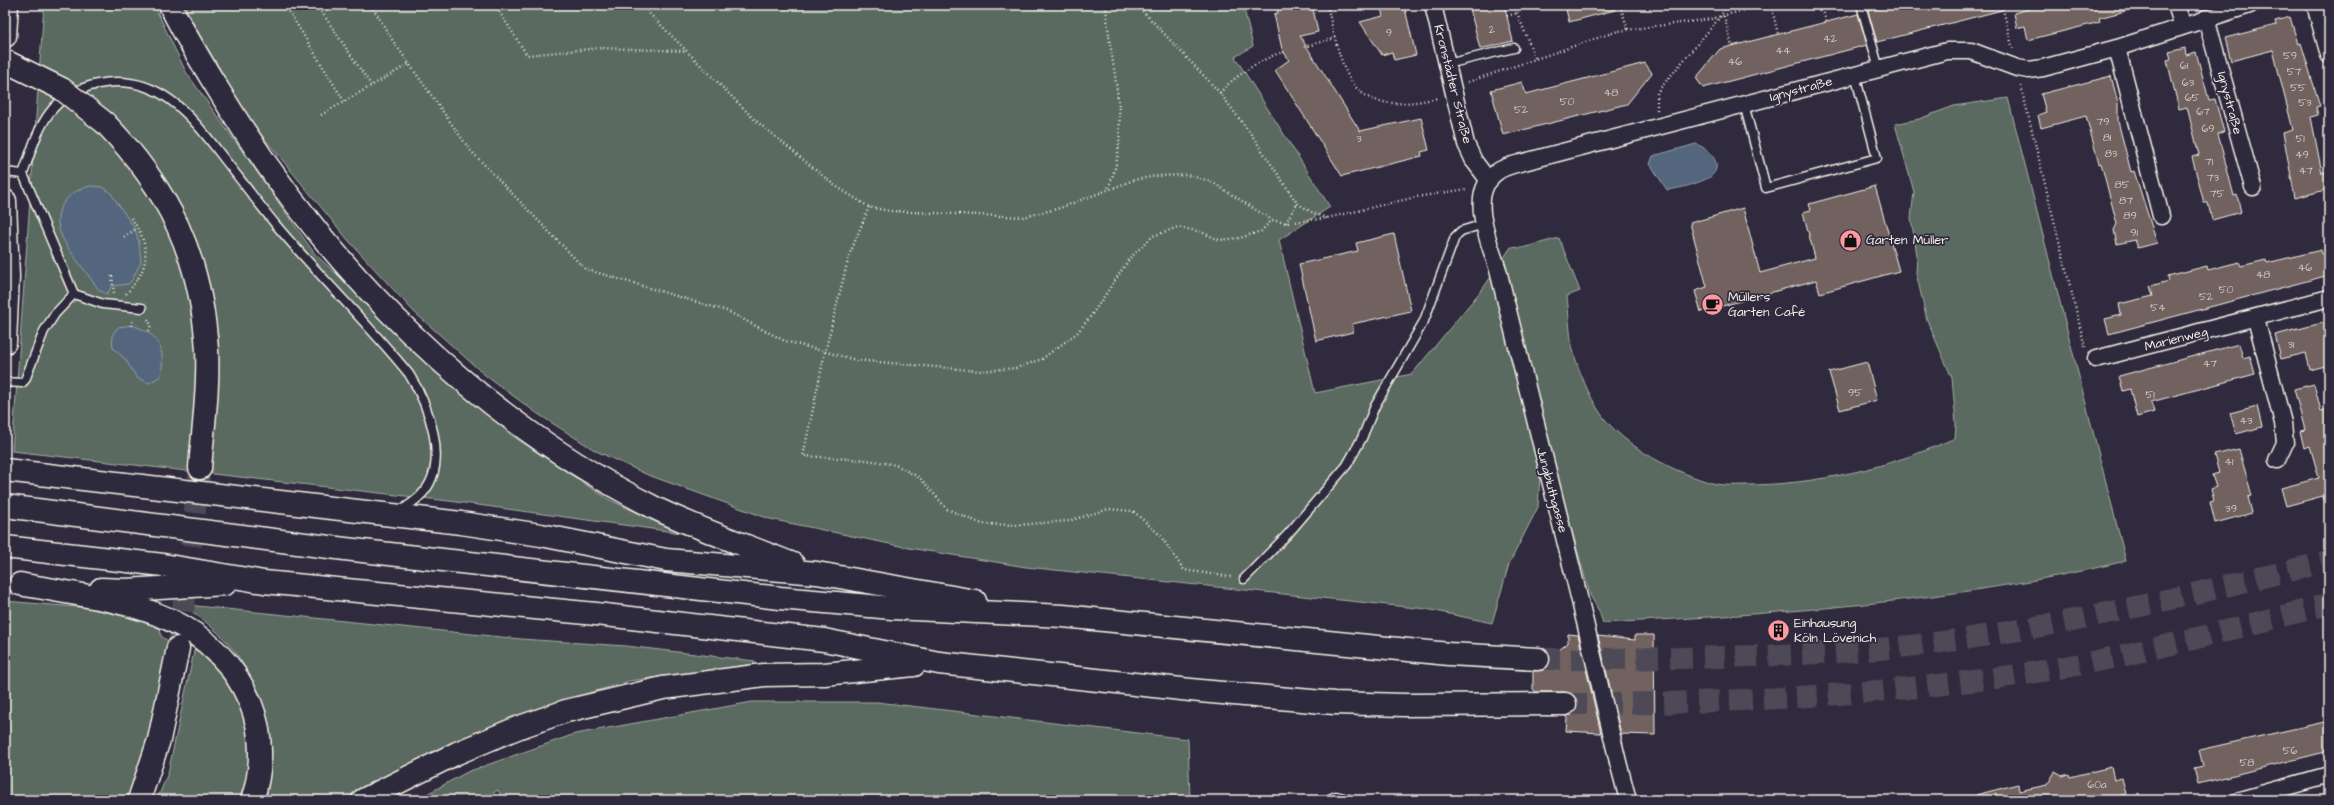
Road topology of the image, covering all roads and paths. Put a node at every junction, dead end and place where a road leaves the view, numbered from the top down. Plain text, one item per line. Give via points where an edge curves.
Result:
1 (7, 5) edge
2 (170, 5) edge
3 (285, 5) edge
4 (317, 5) edge
5 (371, 5) edge
6 (495, 5) edge
7 (641, 5) edge
8 (1106, 5) edge
9 (1137, 5) edge
10 (1327, 5) edge
11 (1433, 5) edge
12 (1514, 5) edge
13 (1620, 5) edge
14 (1726, 5) edge
15 (1762, 5) edge
16 (1771, 5) edge
17 (1822, 5) edge
18 (1861, 5) edge
19 (2002, 5) edge
20 (2176, 5) edge
21 (2250, 5) edge
22 (2315, 5) edge
23 (1517, 13) junction
24 (1507, 16) dead end
25 (1722, 16) junction
26 (2206, 18) junction
27 (1826, 22) dead end
28 (2184, 26) junction
29 (1628, 30) junction
30 (1778, 34) dead end
31 (5, 36) edge
32 (1335, 38) junction
33 (1304, 46) dead end
34 (1732, 46) dead end
35 (1514, 48) dead end
36 (2117, 48) junction
37 (686, 51) junction
38 (1284, 52) dead end
39 (2329, 55) edge
40 (1536, 60) junction
41 (5, 61) edge
42 (409, 64) junction
43 (1447, 64) junction
44 (2017, 68) junction
45 (1879, 69) junction
46 (1855, 75) junction
47 (371, 85) junction
48 (1454, 90) junction
49 (1220, 93) junction
50 (344, 101) junction
51 (1744, 104) junction
52 (321, 115) dead end
53 (1658, 127) junction
54 (5, 172) edge
55 (23, 174) junction
56 (1486, 186) junction
57 (2253, 187) dead end
58 (1108, 189) junction
59 (5, 201) edge
60 (1297, 203) junction
61 (869, 207) junction
62 (2161, 216) dead end
63 (131, 218) dead end
64 (1327, 218) junction
65 (1272, 220) junction
66 (1286, 223) junction
67 (1484, 224) junction
68 (137, 228) junction
69 (124, 237) dead end
70 (112, 276) dead end
71 (113, 286) dead end
72 (74, 294) junction
73 (2329, 298) edge
74 (116, 305) junction
75 (142, 308) dead end
76 (2256, 319) junction
77 (133, 320) dead end
78 (151, 325) dead end
79 (131, 326) dead end
80 (149, 331) dead end
81 (5, 342) edge
82 (825, 352) junction
83 (2096, 359) joint
84 (5, 382) edge
85 (2277, 460) dead end
86 (200, 468) tunnel mouth
87 (12, 471) edge
88 (10, 506) edge
89 (396, 515) junction
90 (7, 548) edge
91 (817, 573) junction
92 (1244, 579) joint
93 (264, 582) junction
94 (10, 583) edge
95 (1063, 616) junction
96 (178, 648) tunnel mouth
97 (1538, 659) tunnel mouth
98 (939, 663) junction
99 (1565, 704) tunnel mouth
100 (2329, 775) edge
101 (2272, 796) edge
102 (139, 800) edge
103 (252, 800) edge
104 (363, 800) edge
105 (1327, 800) edge
106 (1352, 800) edge
107 (1628, 800) edge
108 (2240, 800) edge

1 - 31 highway
2 - 91 highway via 257,153 347,268 430,351 522,427 608,482 657,509 706,531
3 - 50 path
4 - 47 path
5 - 42 path
6 - 37 path via 527,55 601,48
7 - 37 path
8 - 58 path via 1118,97 1119,139 1116,164
9 - 49 path
10 - 32 path
11 - 43 street, Kronstädter Straße
12 - 23 path
13 - 29 path
14 - 25 path
15 - 25 path
16 - 30 path
17 - 27 path
18 - 45 lane
19 - 44 path
20 - 28 street
21 - 26 street, Ignystraße
22 - 39 street
23 - 24 path
23 - 40 path
25 - 29 path
25 - 34 path
25 - 53 path via 1657,92
26 - 28 street, Ignystraße
26 - 57 street, Ignystraße
28 - 36 street, Ignystraße
29 - 40 path
32 - 33 path
32 - 48 path via 1341,63 1349,79 1373,100 1387,104 1402,104
35 - 43 lane
36 - 44 street, Ignystraße via 2056,66 2029,70
36 - 62 street
37 - 61 path via 755,120 834,185
38 - 49 path via 1273,55 1230,82
40 - 48 path
41 - 86 highway, bridge via 62,90 105,123 129,148 161,191 178,226 193,266 204,316 207,351
42 - 47 path
42 - 82 path via 470,150 585,269 727,311 785,342
43 - 48 street, Kronstädter Straße
44 - 45 street, Ignystraße via 1971,51 1961,50
44 - 83 path via 2082,339 2088,352
45 - 46 street, Ignystraße
46 - 51 street, Ignystraße
46 - 51 lane via 1877,158 1766,188
47 - 50 path
48 - 56 street, Kronstädter Straße via 1466,144
49 - 60 path
50 - 52 path
51 - 53 street, Ignystraße
53 - 56 street, Ignystraße via 1520,162 1496,172
54 - 55 lane
55 - 72 lane
55 - 89 lane via 40,125 54,107 78,91 109,82 127,82 160,93 185,111 276,225 398,361 417,387 433,428 434,467 430,481 422,494
56 - 64 path via 1416,197
56 - 67 street, Jungbluthgasse via 1482,202
58 - 61 path via 1054,210 1024,217 889,212
58 - 65 path via 1156,176 1192,176 1210,181
59 - 81 highway via 8,276
60 - 64 path via 1314,214
60 - 66 path
61 - 82 path via 849,256
63 - 68 path
64 - 66 path
65 - 66 path
65 - 82 path via 1261,231 1240,238 1219,240 1201,232 1178,227 1153,236 1130,258 1078,333 1042,359 1016,368 981,371 916,367 856,360
67 - 92 lane via 1461,231 1455,237 1424,321 1375,406 1347,465 1288,534
67 - 107 street, Jungbluthgasse, bridge via 1498,270
68 - 69 path
68 - 74 path via 144,244 144,269 138,281
70 - 71 path
72 - 74 lane via 103,304
72 - 84 lane via 55,314 44,331 25,380 22,383
73 - 76 street, Marienweg
74 - 75 lane
76 - 83 street, Marienweg
76 - 85 street via 2283,423 2285,443
77 - 79 path
78 - 80 path
82 - 92 path via 804,456 867,460 896,465 920,478 947,509 982,524 1018,525 1068,521 1109,509 1133,511 1160,535 1184,570
87 - 89 highway
88 - 95 highway via 345,549 780,598 892,608
89 - 91 highway via 541,535 666,560
90 - 93 highway via 163,565
91 - 95 highway
93 - 94 highway via 126,590
93 - 98 highway via 596,614 824,640
94 - 103 highway via 147,610 186,627 209,643 236,675 257,724 260,758
95 - 97 highway via 1449,654
96 - 102 highway via 159,740
98 - 99 highway via 1065,678 1334,703
98 - 104 highway via 824,674 764,675 663,688 566,711 457,753
100 - 101 street
101 - 108 street
105 - 106 lane via 1336,796

